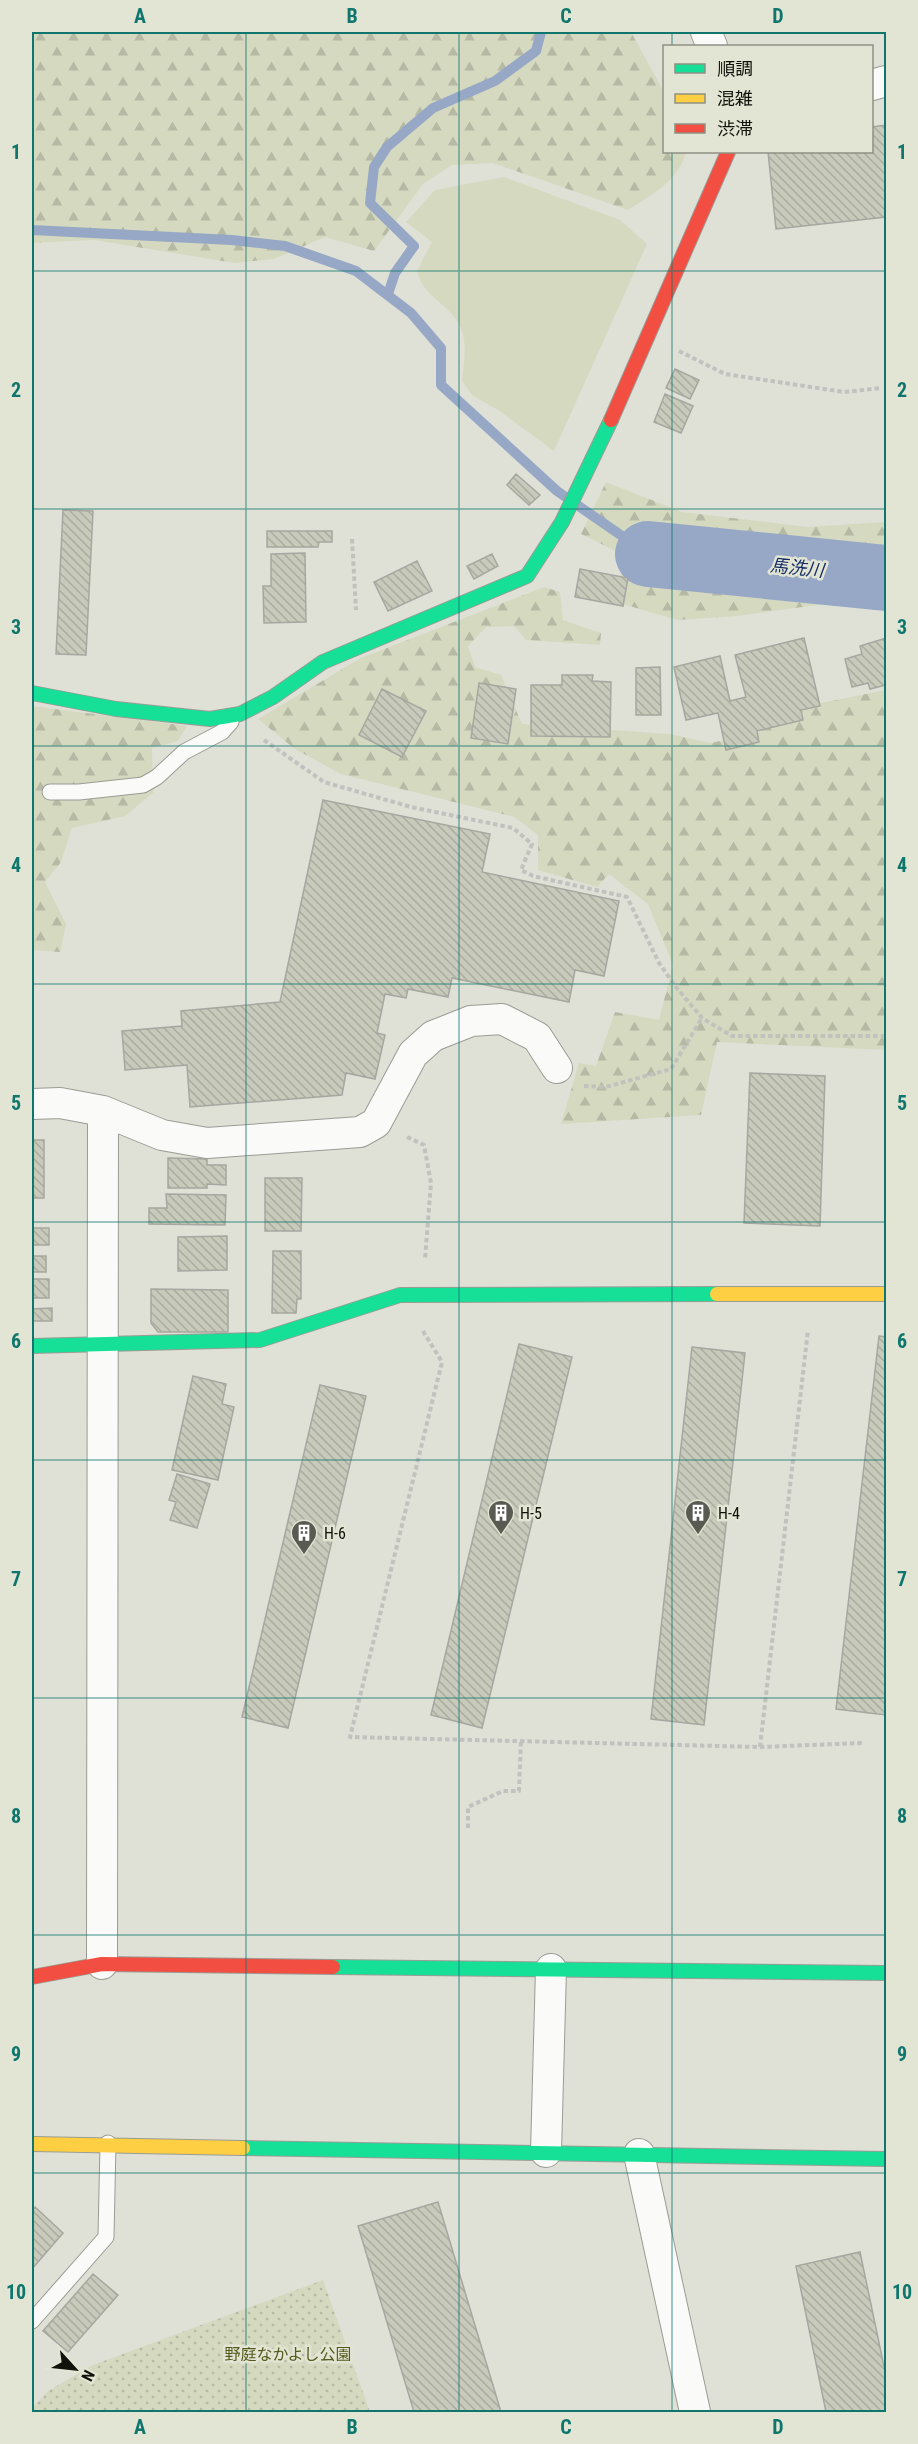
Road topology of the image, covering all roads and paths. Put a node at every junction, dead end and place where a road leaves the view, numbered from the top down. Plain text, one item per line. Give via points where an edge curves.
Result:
1 (728, 153) edge
2 (649, 336) junction
3 (882, 388) dead end
4 (352, 538) dead end
5 (358, 647) junction
6 (32, 693) edge
7 (240, 714) junction
8 (50, 792) dead end
9 (702, 1018) junction
10 (886, 1036) edge
11 (557, 1068) joint
12 (32, 1104) edge
13 (102, 1111) junction
14 (376, 1123) junction
15 (812, 1294) junction
16 (886, 1294) edge
17 (400, 1295) junction
18 (422, 1295) junction
19 (32, 1346) edge
20 (103, 1346) junction
21 (521, 1739) junction
22 (862, 1743) dead end
23 (760, 1747) junction
24 (468, 1828) dead end
25 (102, 1964) junction
26 (551, 1969) junction
27 (886, 1973) edge
28 (32, 1977) edge
29 (108, 2143) junction
30 (32, 2144) edge
31 (546, 2152) junction
32 (639, 2154) junction
33 (886, 2159) edge
34 (32, 2321) edge
35 (695, 2412) edge

1 - 2 street
2 - 3 path via 724,374 844,392
2 - 5 street via 578,491 543,556 527,576
4 - 5 path
5 - 7 street via 323,662 273,697
6 - 7 street via 116,709 210,719
7 - 8 lane via 222,732 184,752 157,777 143,784
7 - 9 path via 249,730 324,782 411,807 513,828 532,844 521,870 627,897 659,963
9 - 10 path via 732,1036
9 - 11 path via 671,1069 606,1088 579,1086
11 - 14 street via 537,1037 502,1019 471,1021 433,1036 413,1054
12 - 13 street via 60,1103
13 - 14 street via 162,1135 207,1143 360,1132
13 - 20 street
14 - 18 path via 424,1145 431,1184
15 - 16 street
15 - 18 street
15 - 23 path
17 - 18 street
17 - 20 street via 260,1340
17 - 21 path via 442,1362 350,1737
19 - 20 street
20 - 25 street
21 - 23 path
21 - 24 path via 519,1791 503,1791 468,1807
22 - 23 path
25 - 26 street
25 - 28 street
26 - 27 street
26 - 31 street
29 - 30 street
29 - 31 street
29 - 34 lane via 106,2237
31 - 32 street
32 - 33 street
32 - 35 street

